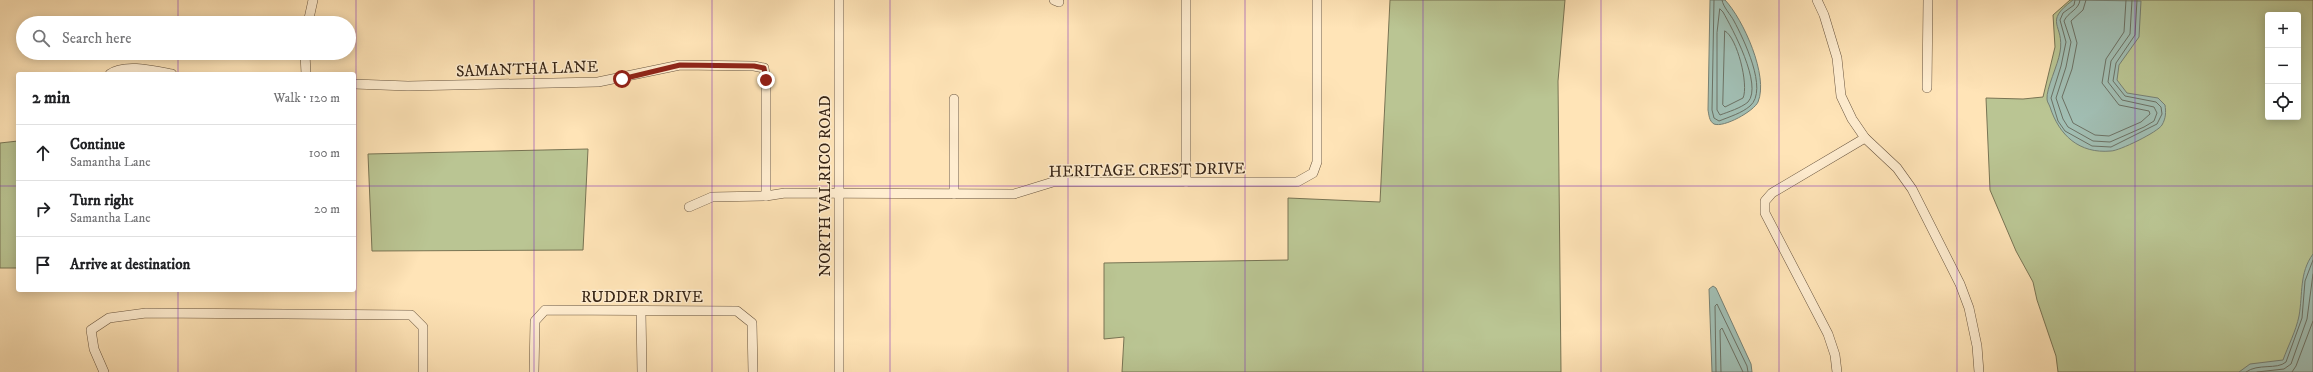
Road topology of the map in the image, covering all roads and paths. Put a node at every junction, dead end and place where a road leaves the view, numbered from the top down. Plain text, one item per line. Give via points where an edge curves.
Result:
1 (313, 0) edge
2 (840, 0) edge
3 (1186, 0) edge
4 (1316, 0) edge
5 (1817, 0) edge
6 (1928, 0) edge
7 (310, 16) edge
8 (305, 60) edge
9 (113, 72) edge
10 (155, 72) edge
11 (306, 72) edge
12 (356, 84) edge
13 (1927, 88) dead end
14 (954, 99) dead end
15 (1865, 138) junction
16 (1186, 182) junction
17 (839, 192) junction
18 (954, 194) junction
19 (766, 196) junction
20 (689, 207) dead end
21 (641, 312) junction
22 (104, 372) edge
23 (423, 372) edge
24 (534, 372) edge
25 (642, 372) edge
26 (753, 372) edge
27 (839, 372) edge
28 (1836, 372) edge
29 (1979, 372) edge

1 - 7 street
2 - 17 street, NORTH VALRICO ROAD
3 - 16 street
4 - 16 street, HERITAGE CREST DRIVE via 1316,162 1313,173 1297,182
5 - 15 street via 1837,58 1841,96
6 - 13 street
8 - 11 street
9 - 10 street via 130,69
12 - 19 street, SAMANTHA LANE via 408,86 598,82 680,65 764,68
14 - 18 street
15 - 28 street via 1772,193 1765,201 1765,213 1828,334 1835,355
15 - 29 street via 1897,168 1912,189 1960,284 1969,308 1977,346
16 - 18 street, HERITAGE CREST DRIVE via 1053,182 1014,194
17 - 18 street, HERITAGE CREST DRIVE
17 - 19 street, HERITAGE CREST DRIVE
17 - 27 street, NORTH VALRICO ROAD
19 - 20 street, HERITAGE CREST DRIVE via 712,197
21 - 24 street, RUDDER DRIVE via 545,310 535,321
21 - 25 street
21 - 26 street, RUDDER DRIVE via 737,311 752,323
22 - 23 street via 94,349 91,330 109,318 146,313 411,315 423,326

